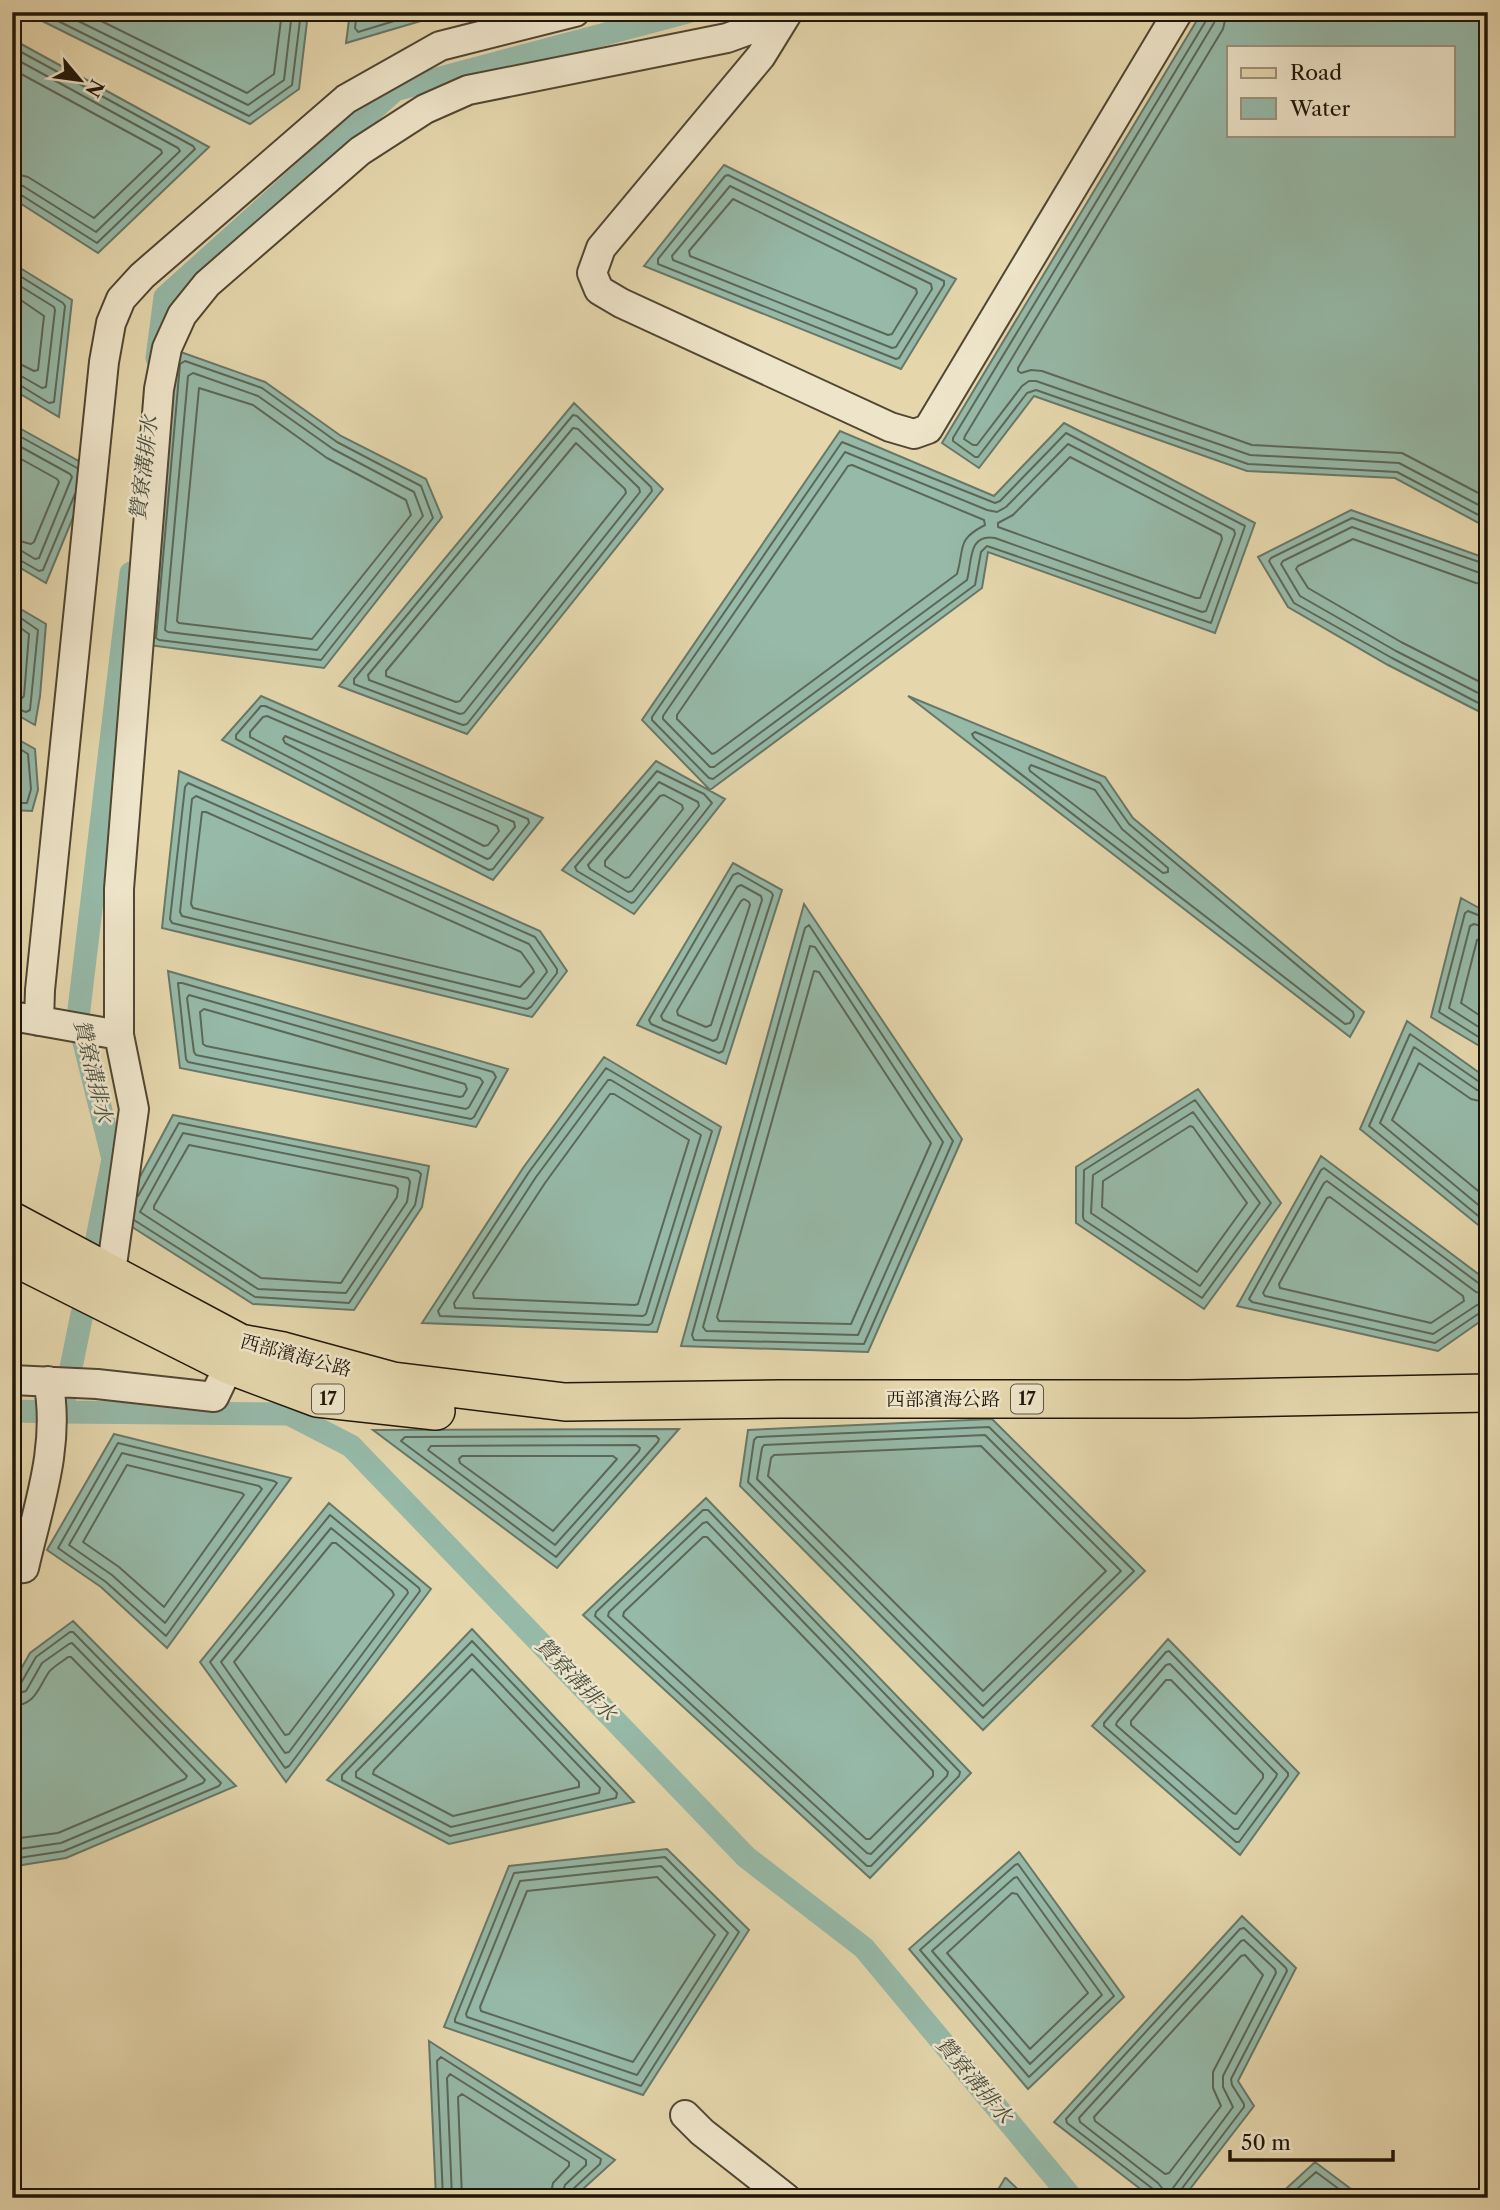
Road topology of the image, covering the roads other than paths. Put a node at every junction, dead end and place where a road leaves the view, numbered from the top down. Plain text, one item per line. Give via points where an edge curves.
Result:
1 (575, 12) edge
2 (1178, 12) edge
3 (787, 15) edge
4 (35, 1020) edge
5 (108, 1033) junction
6 (12, 1221) edge
7 (12, 1256) edge
8 (111, 1272) junction
9 (234, 1354) junction
10 (12, 1380) edge
11 (50, 1388) junction
12 (1488, 1393) edge
13 (12, 1569) edge
14 (685, 2115) dead end
15 (786, 2198) edge

1 - 4 street via 439,46 346,99 121,299 104,362
2 - 3 street via 928,429 914,434 621,303 599,289 592,274 601,248 761,56
3 - 5 street via 727,38 468,90 425,109 360,151 207,284 182,315 167,348 159,389
4 - 5 street
5 - 8 street via 134,1109
6 - 8 main road, 西部濱海公路 / 17
7 - 9 main road, 西部濱海公路 / 17
8 - 9 main road, 西部濱海公路 / 17
9 - 11 street via 214,1396 97,1384
9 - 12 main road, 西部濱海公路 / 17 via 283,1351 393,1381 565,1402
10 - 11 street
11 - 13 street via 49,1462 24,1568
14 - 15 street

